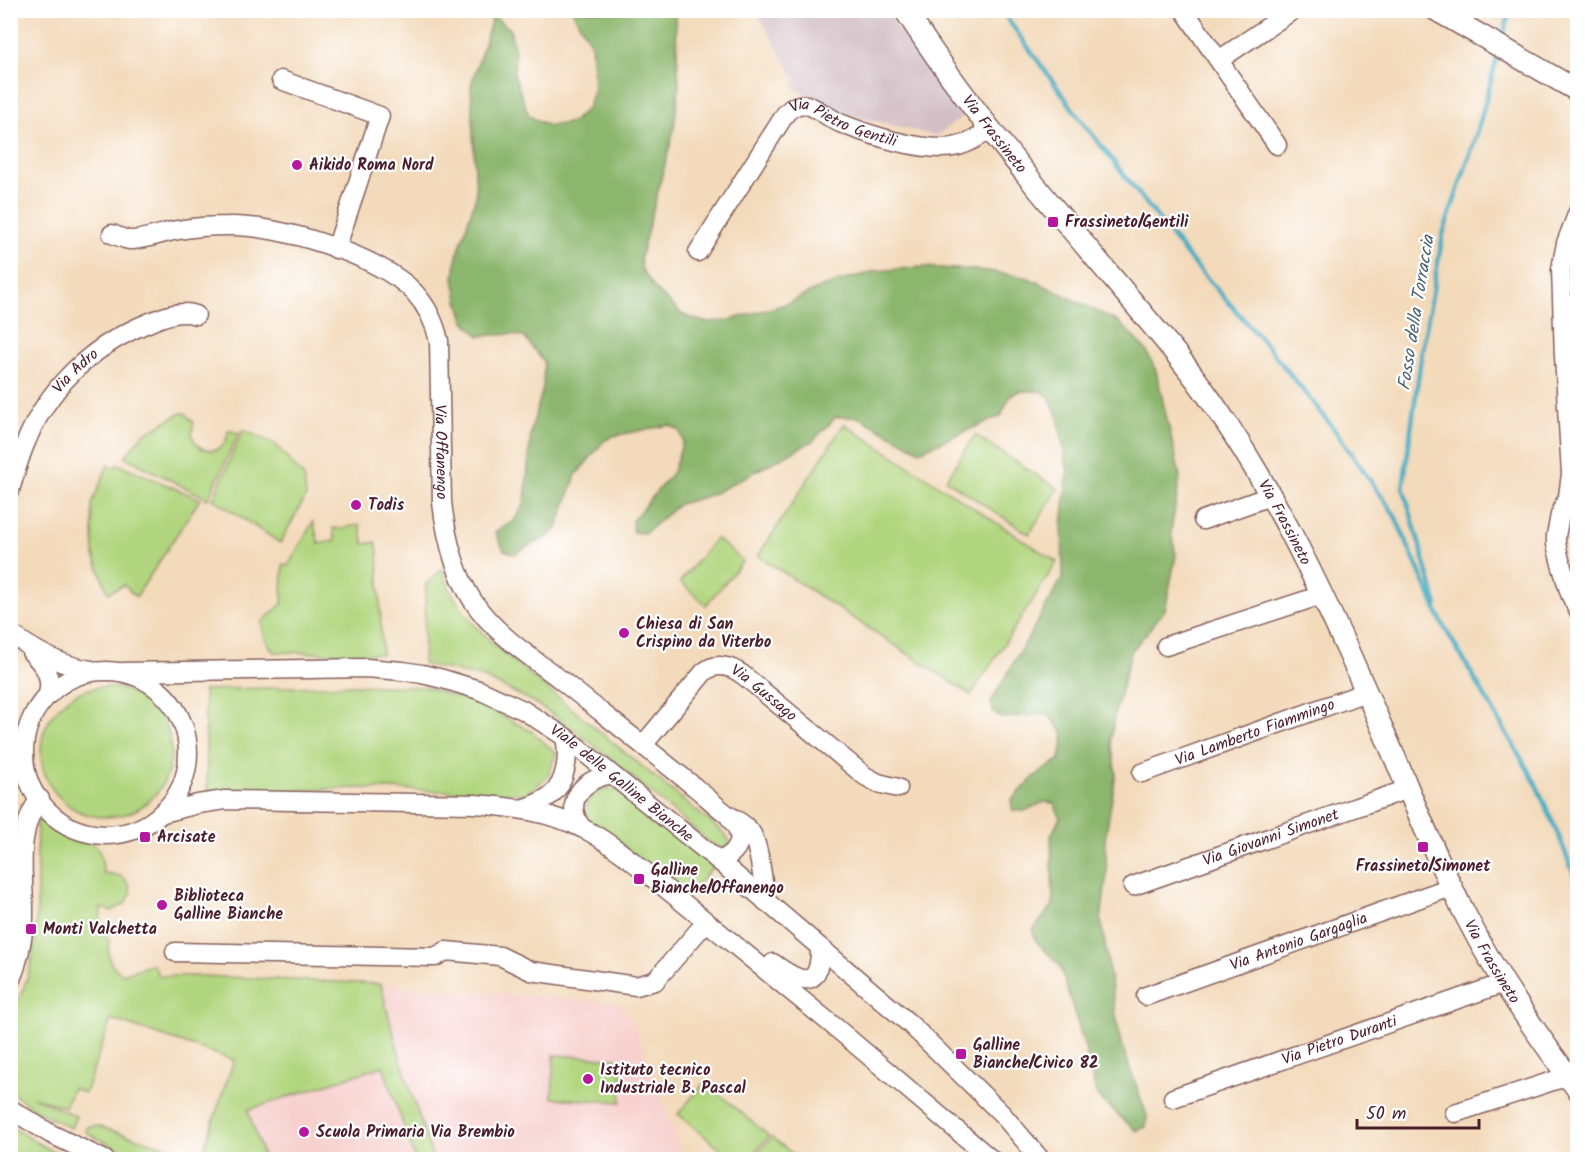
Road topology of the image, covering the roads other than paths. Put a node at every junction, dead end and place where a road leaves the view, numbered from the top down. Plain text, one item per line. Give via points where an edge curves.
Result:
1 (905, 10) edge
2 (1184, 10) edge
3 (1293, 10) edge
4 (1441, 14) edge
5 (1219, 60) junction
6 (281, 80) dead end
7 (1578, 91) edge
8 (990, 129) junction
9 (1277, 146) dead end
10 (1578, 212) edge
11 (112, 234) dead end
12 (336, 249) junction
13 (698, 252) dead end
14 (196, 315) dead end
15 (10, 490) edge
16 (1270, 496) junction
17 (1203, 520) dead end
18 (1322, 595) junction
19 (1578, 610) edge
20 (14, 635) edge
21 (1166, 646) dead end
22 (101, 671) junction
23 (123, 672) junction
24 (1366, 692) junction
25 (48, 694) junction
26 (32, 718) junction
27 (10, 733) edge
28 (565, 737) junction
29 (643, 745) junction
30 (10, 765) edge
31 (1142, 773) dead end
32 (611, 774) junction
33 (29, 783) junction
34 (898, 788) dead end
35 (1408, 789) junction
36 (40, 799) junction
37 (521, 809) junction
38 (163, 813) junction
39 (728, 814) junction
40 (582, 828) junction
41 (719, 861) junction
42 (1133, 886) dead end
43 (1452, 887) junction
44 (766, 902) junction
45 (706, 922) junction
46 (739, 949) junction
47 (820, 949) junction
48 (175, 952) dead end
49 (10, 982) edge
50 (1504, 983) junction
51 (1146, 996) dead end
52 (1573, 1083) edge
53 (1173, 1098) dead end
54 (10, 1110) edge
55 (1455, 1113) dead end
56 (105, 1160) edge
57 (992, 1160) edge
58 (1041, 1160) edge

1 - 8 street, Via Frassineto
2 - 5 street
3 - 5 street
4 - 7 street
5 - 9 street
6 - 12 street via 380,116
8 - 13 street, Via Pietro Gentili via 959,146 930,148 861,130 810,106 796,105 786,113
8 - 16 street, Via Frassineto via 1190,371 1229,425
10 - 19 street via 1561,269 1571,486 1556,536 1565,577
11 - 12 street, Via Offanengo via 130,240 178,230 232,226 277,231
12 - 29 street, Via Offanengo via 401,281 420,299 435,326 440,354 442,502 457,569 470,596 506,636
14 - 15 street, Via Adro via 177,313 144,324 112,340 76,367 32,427
16 - 17 street
16 - 18 street, Via Frassineto
18 - 21 street
18 - 24 street, Via Frassineto
20 - 22 street via 61,663
20 - 25 street via 47,671
22 - 23 street
22 - 25 street via 73,677
23 - 28 street, Viale delle Galline Bianche via 366,668 403,671 451,681 499,698
23 - 38 street via 162,692 184,726 189,747 187,769 177,795
24 - 31 street, Via Lamberto Fiammingo
24 - 35 street, Via Frassineto
25 - 26 street
26 - 27 street
26 - 33 street via 23,750
28 - 32 street, Viale delle Galline Bianche
28 - 37 street via 566,766 560,784 552,795
29 - 34 street, Via Gussago via 704,672 725,667 744,675 865,776
29 - 39 street, Via Offanengo
30 - 33 street
32 - 40 street via 593,779 578,794 574,812
32 - 41 street, Viale delle Galline Bianche
33 - 36 street
35 - 42 street, Via Giovanni Simonet
35 - 43 street, Via Frassineto
36 - 38 street via 77,830 107,836 131,832
36 - 49 street via 25,831 24,919 20,951
37 - 38 street via 475,804 234,800
37 - 40 street
39 - 41 street, Via Offanengo via 740,839 733,853
39 - 44 street, Via Offanengo via 752,834
40 - 45 street via 621,852
41 - 44 street, Viale delle Galline Bianche
43 - 50 street, Via Frassineto
43 - 51 street, Via Antonio Gargaglia
44 - 47 street, Viale delle Galline Bianche
45 - 46 street
45 - 48 street via 655,981 636,986 531,971 500,956 446,951 435,957
46 - 47 street via 757,954 805,980 818,970
46 - 57 street
47 - 58 street, Viale delle Galline Bianche via 936,1049 1002,1114
50 - 52 street, Via Frassineto
50 - 53 street, Via Pietro Duranti
52 - 55 street
54 - 56 street

